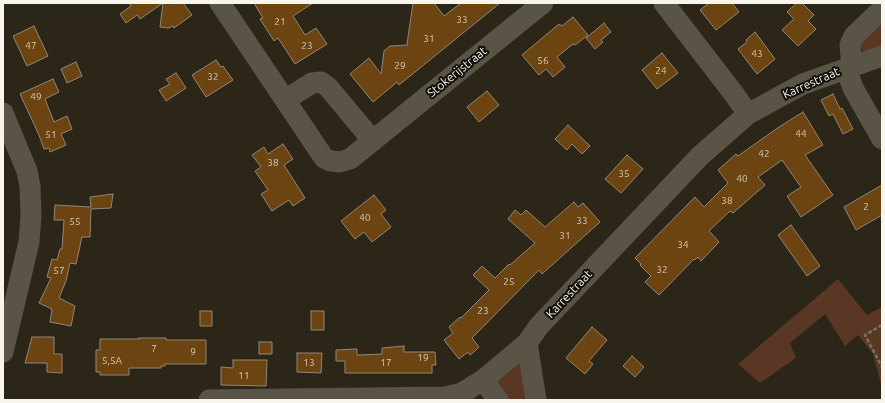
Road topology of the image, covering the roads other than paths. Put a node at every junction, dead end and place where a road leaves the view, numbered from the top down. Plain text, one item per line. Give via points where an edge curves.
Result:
1 (220, 3) edge
2 (542, 3) edge
3 (664, 3) edge
4 (882, 9) edge
5 (882, 56) edge
6 (849, 67) junction
7 (285, 100) junction
8 (3, 113) edge
9 (748, 114) junction
10 (882, 139) edge
11 (373, 141) junction
12 (526, 343) junction
13 (3, 352) edge
14 (483, 380) junction
15 (209, 400) edge
16 (498, 400) edge
17 (536, 400) edge

1 - 7 street, Stokerijstraat
2 - 11 street, Stokerijstraat
3 - 9 street
4 - 6 street via 854,36 850,45
5 - 6 street, Karrestraat
6 - 9 street, Karrestraat via 803,84
6 - 10 street via 853,88
7 - 11 street via 312,83 321,82
7 - 11 street, Stokerijstraat via 324,158 331,162 350,158
8 - 13 street via 27,171 31,216 29,242
9 - 12 street, Karrestraat via 700,156 539,326
12 - 14 street, Karrestraat
12 - 17 street
14 - 15 street, Karrestraat via 462,393 445,397
14 - 16 street

